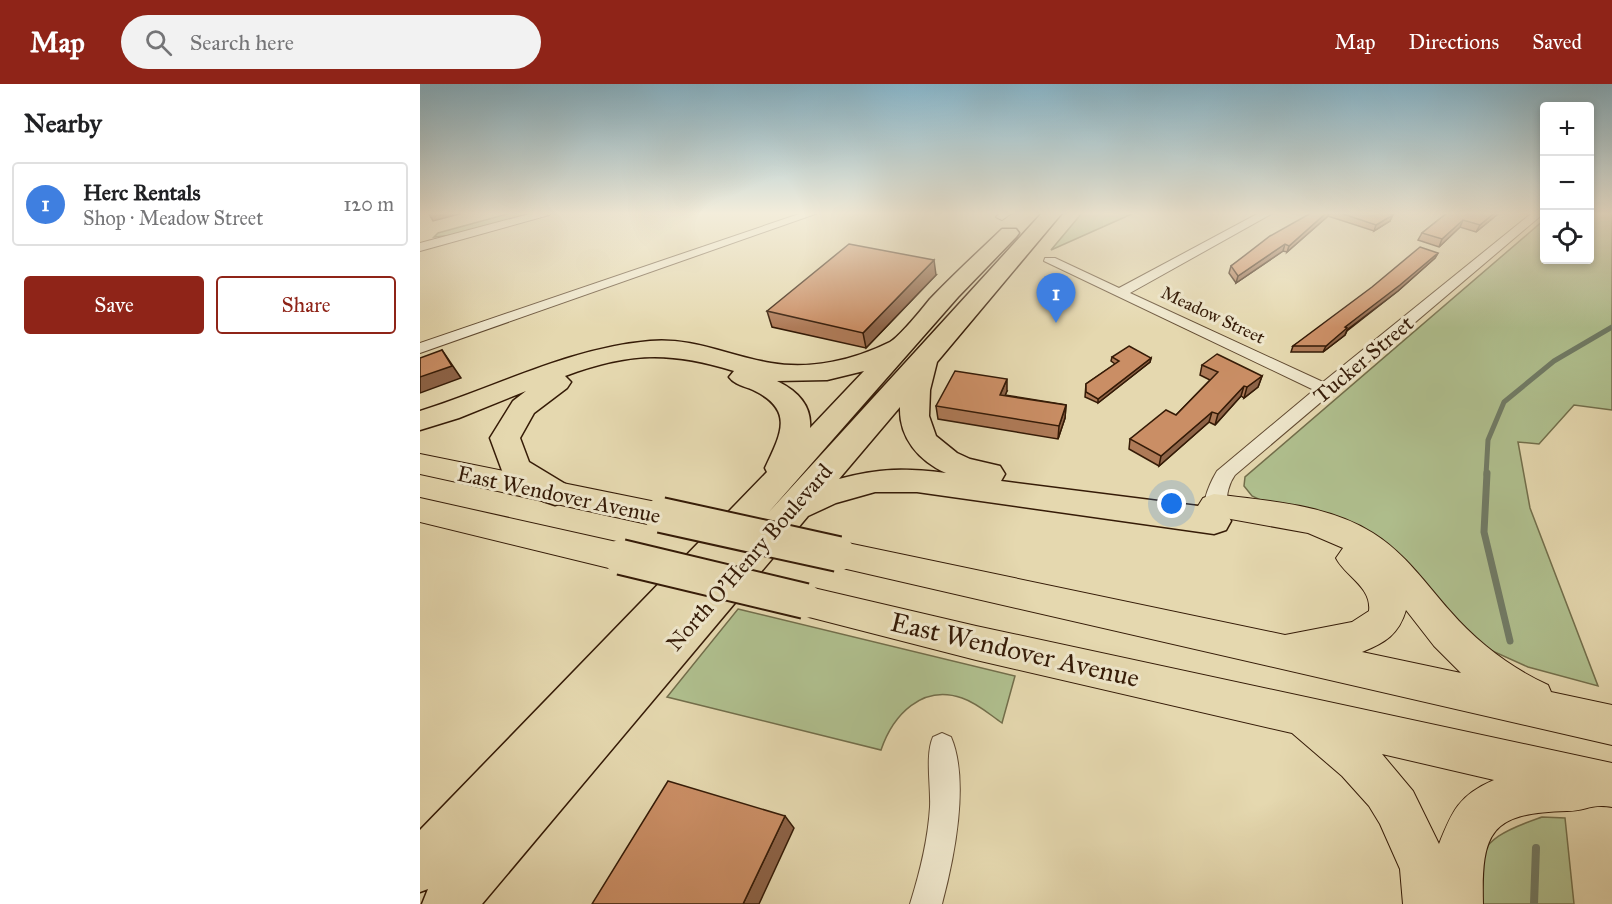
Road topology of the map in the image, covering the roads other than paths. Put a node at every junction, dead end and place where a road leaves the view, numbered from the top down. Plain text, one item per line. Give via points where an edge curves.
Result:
1 (701, 251) edge
2 (990, 251) edge
3 (1020, 251) edge
4 (1197, 251) edge
5 (1493, 251) edge
6 (1050, 261) dead end
7 (1121, 293) junction
8 (420, 348) edge
9 (916, 349) junction
10 (1326, 390) junction
11 (420, 421) edge
12 (420, 464) edge
13 (555, 493) junction
14 (780, 500) junction
15 (425, 513) edge
16 (1214, 513) junction
17 (1278, 652) junction
18 (1296, 713) junction
19 (1594, 721) edge
20 (942, 746) dead end
21 (1612, 786) edge
22 (502, 842) junction
23 (420, 867) edge
24 (448, 904) edge
25 (458, 904) edge
26 (926, 904) edge
27 (1428, 904) edge
28 (1458, 904) edge

1 - 8 street
2 - 9 highway, North O'Henry Boulevard via 950,292
3 - 9 highway, North O'Henry Boulevard
4 - 7 street
5 - 10 street, Tucker Street
6 - 7 street, Meadow Street
7 - 10 street, Meadow Street
9 - 11 highway via 832,371 794,373 760,370 695,351 656,347 616,352
9 - 14 highway, North O'Henry Boulevard
9 - 16 highway via 914,419 921,440 943,461 983,474
10 - 16 street, Tucker Street via 1228,470 1217,487
12 - 13 highway, East Wendover Avenue
13 - 14 highway via 514,468 505,438 523,407 558,382 592,368 632,357 667,358 766,385 789,398 797,421
13 - 17 highway, East Wendover Avenue, bridge
14 - 16 highway via 826,494 875,481 916,481
14 - 22 highway, North O'Henry Boulevard
14 - 23 highway, North O'Henry Boulevard
15 - 18 highway, East Wendover Avenue, bridge via 976,643
16 - 17 highway via 1316,539 1356,560 1371,573 1385,595 1388,607 1384,619 1360,638
16 - 19 highway via 1314,523 1357,540 1389,563 1440,626 1483,666 1526,696
17 - 19 highway, East Wendover Avenue
18 - 21 highway, East Wendover Avenue
18 - 27 highway via 1337,742 1390,795 1406,822 1429,879
20 - 26 street via 946,810 936,872
21 - 28 highway via 1531,791 1502,800 1476,816 1463,841 1457,876
22 - 24 highway, North O'Henry Boulevard
22 - 25 highway

